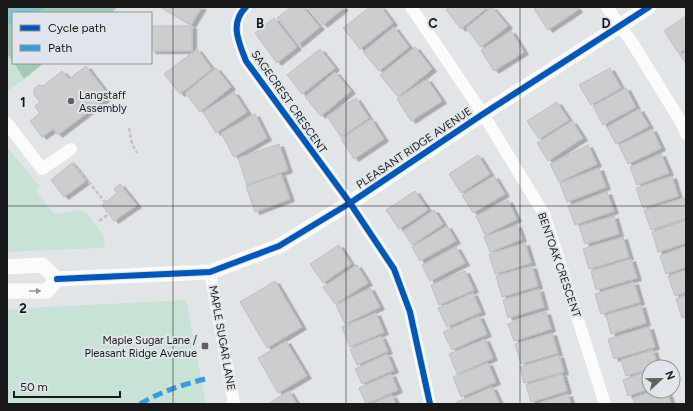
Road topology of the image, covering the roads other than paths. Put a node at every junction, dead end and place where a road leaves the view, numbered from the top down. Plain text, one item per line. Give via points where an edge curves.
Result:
1 (246, 7) edge
2 (411, 7) edge
3 (607, 7) edge
4 (650, 7) edge
5 (620, 26) junction
6 (483, 114) junction
7 (7, 123) edge
8 (686, 134) edge
9 (71, 149) dead end
10 (350, 203) junction
11 (7, 267) edge
12 (210, 272) junction
13 (57, 279) junction
14 (7, 291) edge
15 (234, 404) edge
16 (430, 404) edge
17 (605, 404) edge

1 - 10 street, SAGECREST CRESCENT via 241,12 236,29 246,61
2 - 6 street
3 - 5 street
4 - 5 street, PLEASANT RIDGE AVENUE
5 - 6 street, PLEASANT RIDGE AVENUE
5 - 8 street
6 - 10 street, PLEASANT RIDGE AVENUE
6 - 17 street, BENTOAK CRESCENT via 544,214
7 - 9 street via 42,169
10 - 12 street, PLEASANT RIDGE AVENUE via 279,246
10 - 16 street via 394,269 410,312
11 - 13 street via 42,265
12 - 13 street, PLEASANT RIDGE AVENUE
12 - 15 street, MAPLE SUGAR LANE
14 -> 13 street via 47,291

